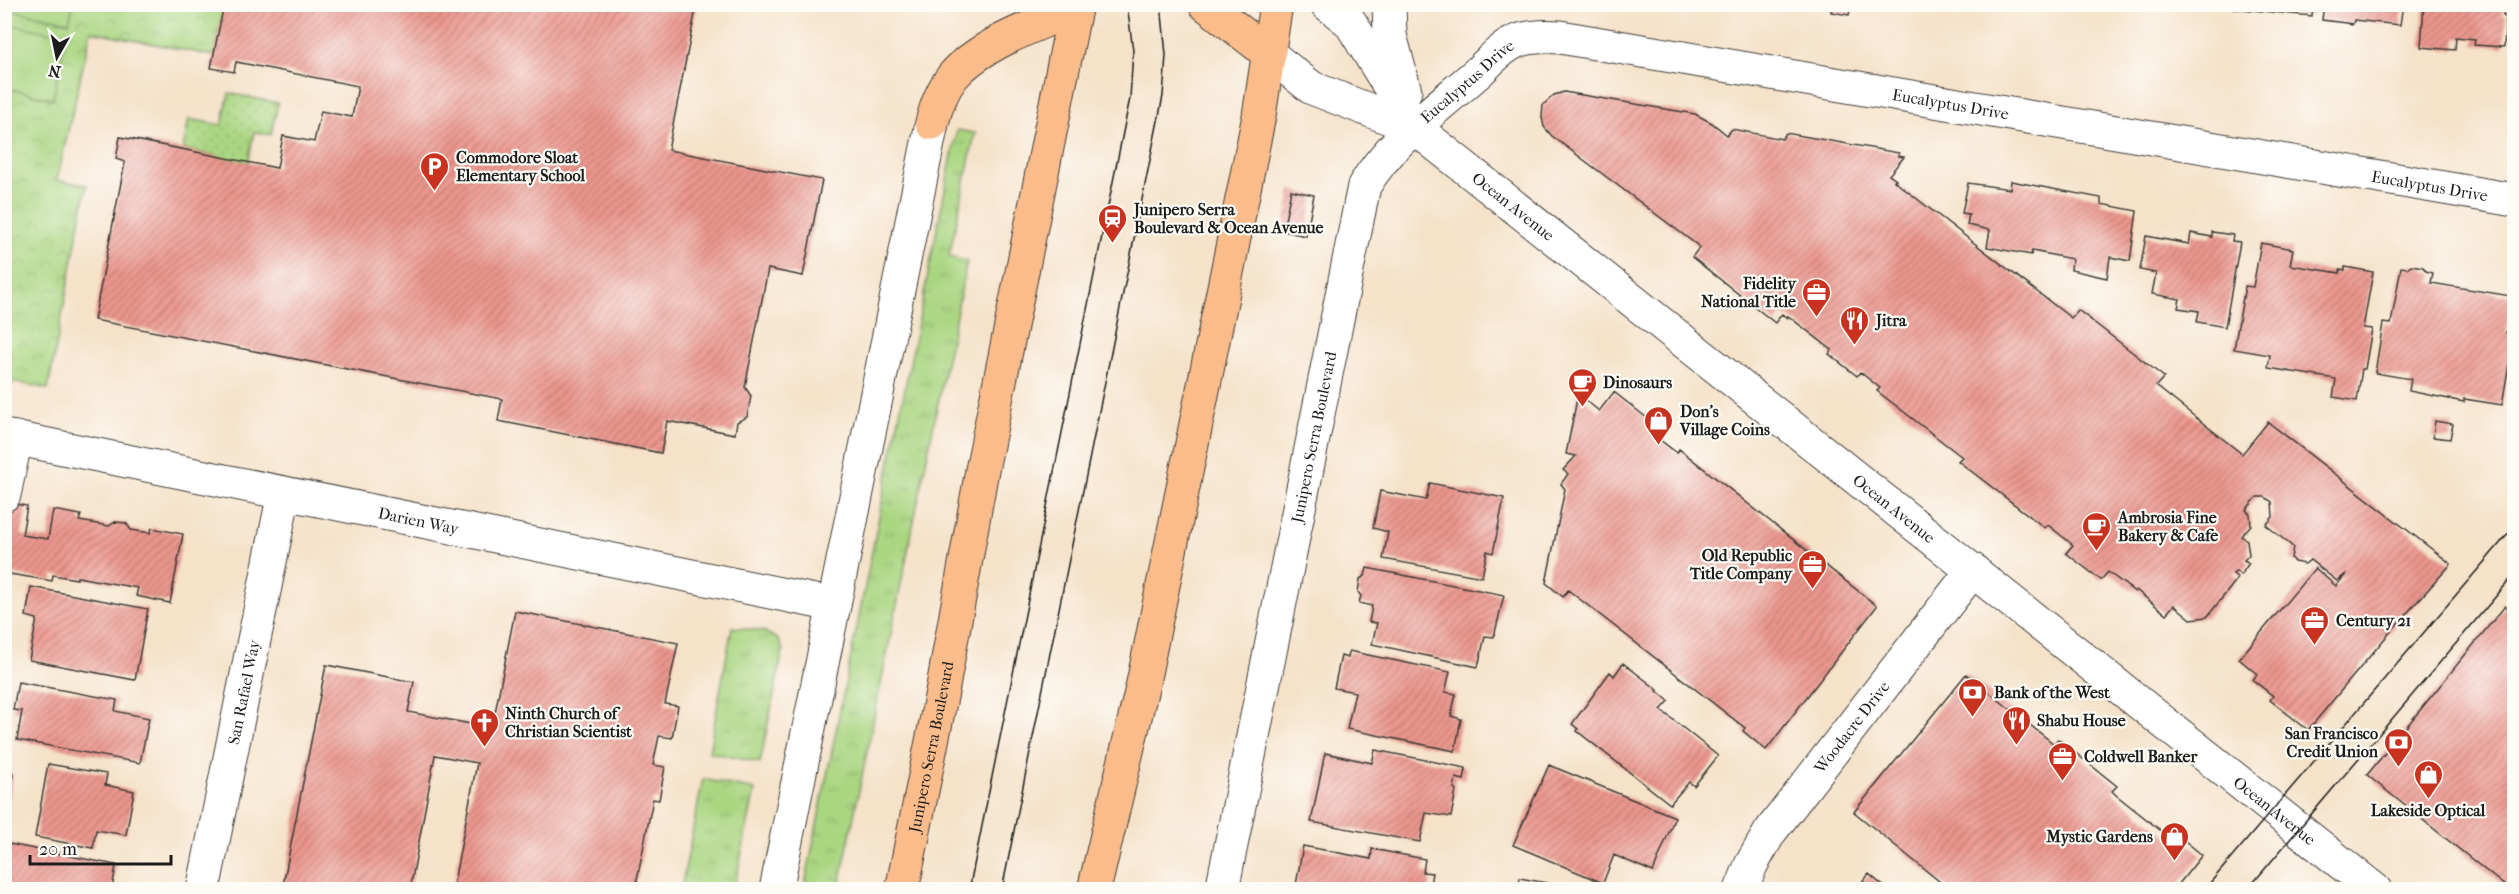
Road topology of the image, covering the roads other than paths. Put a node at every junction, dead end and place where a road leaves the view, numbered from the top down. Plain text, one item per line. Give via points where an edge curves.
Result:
1 (1205, 4) edge
2 (1253, 4) edge
3 (1276, 4) edge
4 (1327, 4) edge
5 (1389, 4) edge
6 (1076, 6) edge
7 (1269, 54) junction
8 (932, 123) joint
9 (1415, 128) junction
10 (2514, 200) edge
11 (10, 437) edge
12 (284, 494) junction
13 (4, 495) edge
14 (1973, 570) junction
15 (834, 605) junction
16 (202, 890) edge
17 (776, 890) edge
18 (902, 890) edge
19 (1095, 890) edge
20 (1222, 890) edge
21 (1741, 890) edge
22 (2374, 890) edge

1 - 7 main road, Ocean Avenue
2 - 7 main road
3 - 7 main road
4 - 9 street, Ocean Avenue via 1350,22
5 - 9 street via 1390,34
6 - 8 main road via 998,43 966,63 943,92
6 - 18 main road, Junipero Serra Boulevard
7 - 9 street, Ocean Avenue via 1312,88
7 - 19 main road via 1132,740
8 - 15 street
9 - 10 street, Eucalyptus Drive via 1506,47 1525,39 1549,36
9 - 14 street, Ocean Avenue
9 - 20 street, Junipero Serra Boulevard via 1386,156 1364,186
11 - 12 street, Darien Way
11 - 13 street
12 - 15 street, Darien Way
12 - 16 street, San Rafael Way
14 - 21 street, Woodacre Drive via 1770,832 1750,865
14 - 22 street, Ocean Avenue
15 - 17 street

